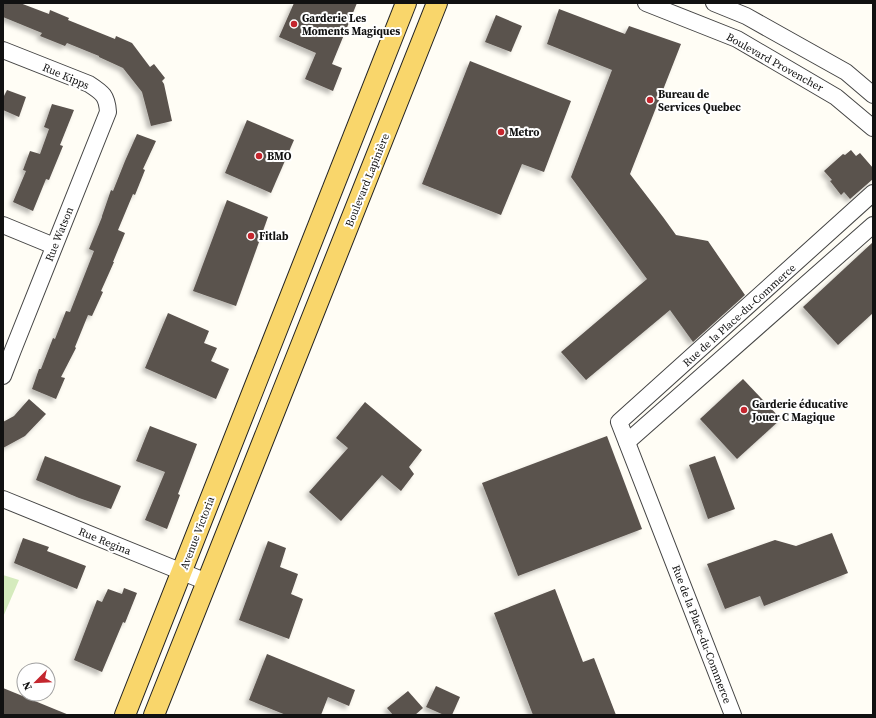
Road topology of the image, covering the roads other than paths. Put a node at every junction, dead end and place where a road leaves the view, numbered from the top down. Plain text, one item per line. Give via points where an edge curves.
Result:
1 (406, 3) edge
2 (437, 3) edge
3 (646, 3) edge
4 (714, 3) edge
5 (3, 50) edge
6 (873, 95) edge
7 (106, 119) joint
8 (873, 128) edge
9 (873, 193) edge
10 (3, 225) edge
11 (873, 225) edge
12 (54, 246) junction
13 (8, 352) edge
14 (3, 376) edge
15 (627, 442) junction
16 (3, 499) edge
17 (181, 572) junction
18 (207, 582) junction
19 (125, 715) edge
20 (154, 715) edge
21 (733, 715) edge

1 - 17 main road, Avenue Victoria
2 - 18 main road, Boulevard Lapinière
3 - 8 street, Boulevard Provencher via 737,39 836,97
4 - 6 street via 746,16 846,72
5 - 7 street, Rue Kipps via 89,84 102,92 107,103
7 - 12 street, Rue Watson
9 - 15 street, Rue de la Place-du-Commerce via 619,422
10 - 12 street
11 - 15 street, Rue de la Place-du-Commerce
12 - 13 street, Rue Watson
13 - 14 street, Rue Watson
15 - 21 street, Rue de la Place-du-Commerce
16 - 17 street, Rue Regina
17 - 18 street, Rue Regina
17 - 19 main road, Avenue Victoria
18 - 20 main road

